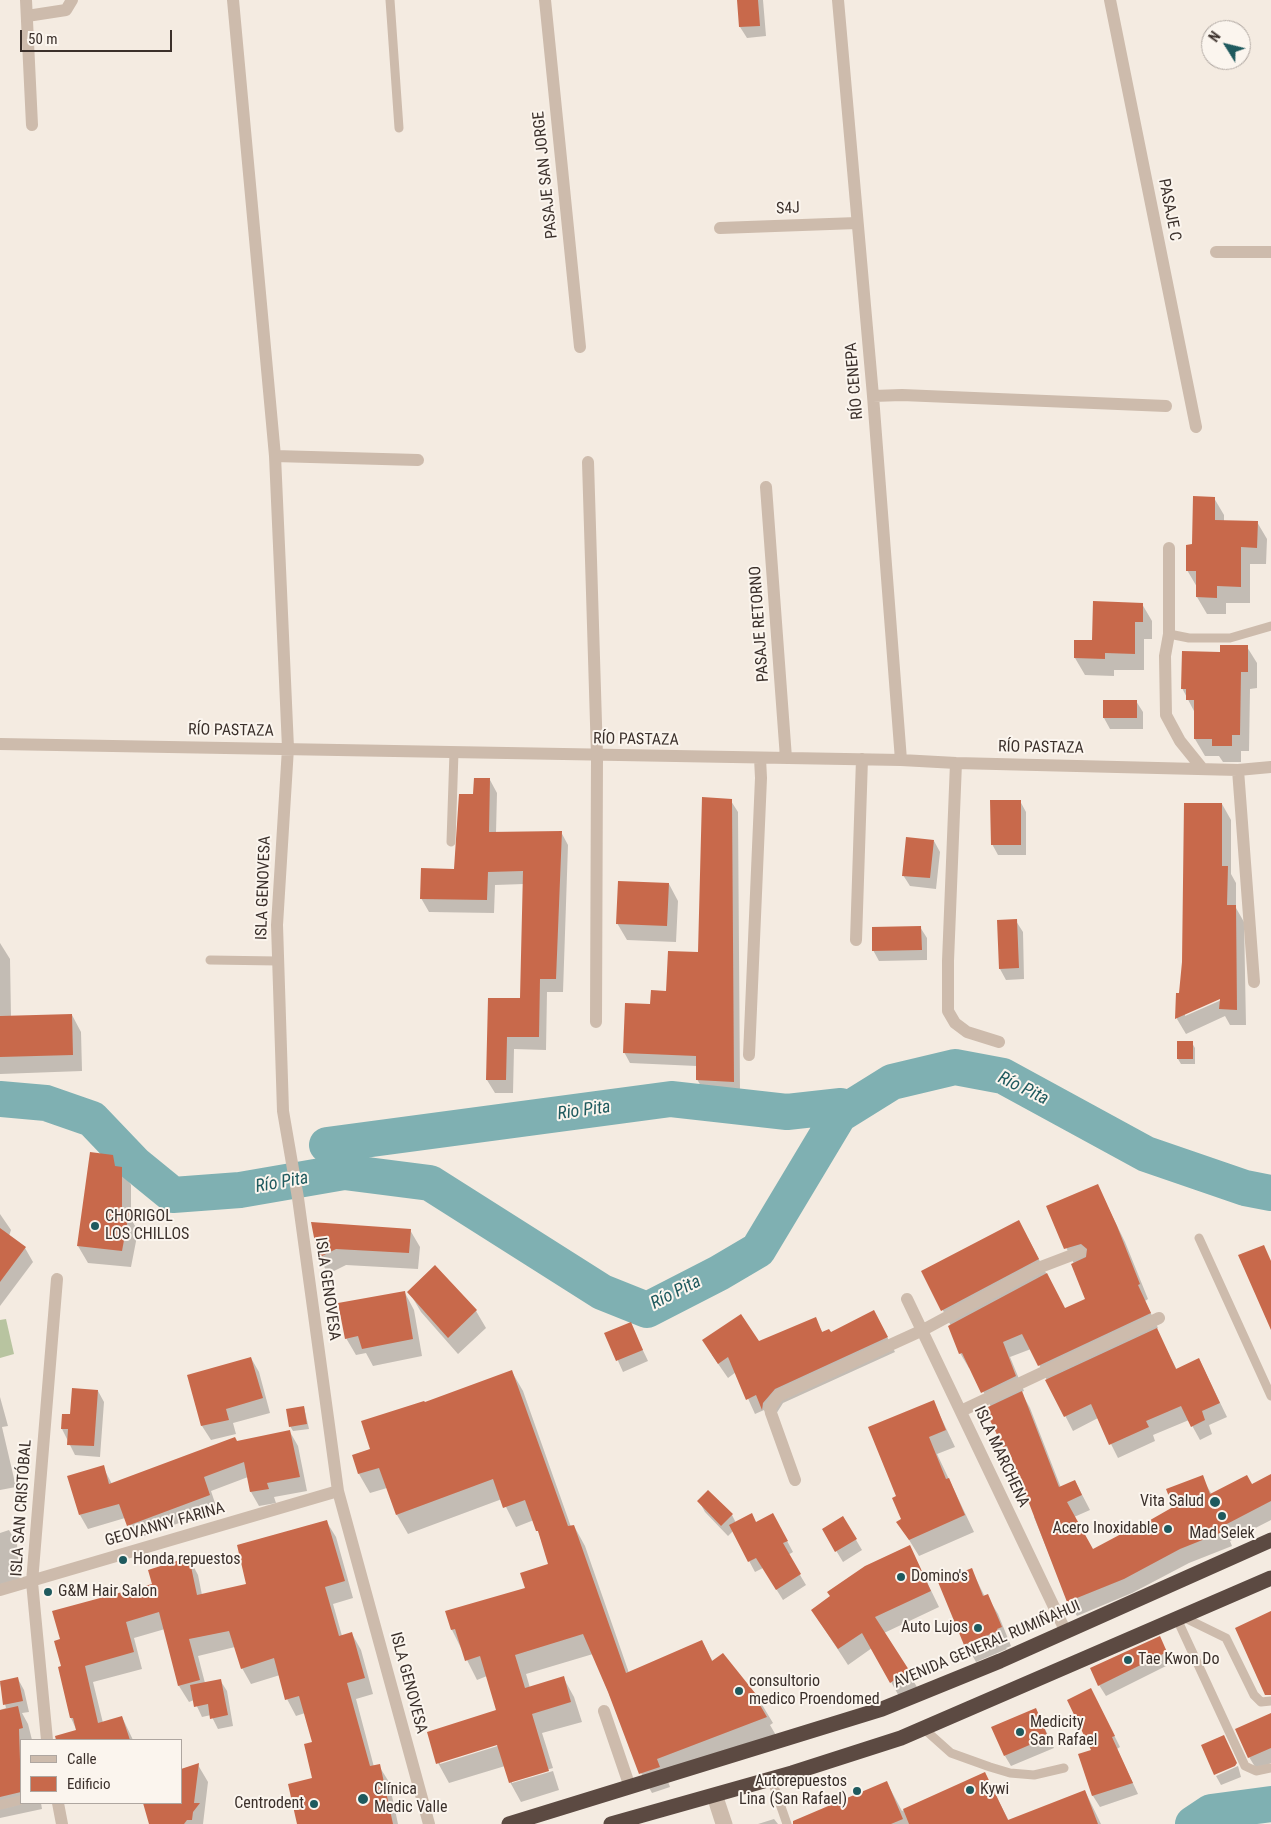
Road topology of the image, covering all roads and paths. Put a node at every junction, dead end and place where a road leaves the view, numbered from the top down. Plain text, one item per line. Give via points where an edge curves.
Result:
1 (26, 0) edge
2 (72, 0) edge
3 (233, 0) edge
4 (390, 0) edge
5 (545, 0) edge
6 (838, 0) edge
7 (1110, 0) edge
8 (27, 16) junction
9 (32, 125) dead end
10 (399, 128) dead end
11 (857, 223) junction
12 (720, 228) dead end
13 (1216, 252) dead end
14 (1271, 252) edge
15 (580, 347) dead end
16 (873, 396) junction
17 (1166, 406) dead end
18 (1196, 426) dead end
19 (275, 456) junction
20 (418, 460) dead end
21 (588, 462) dead end
22 (766, 487) dead end
23 (1169, 548) dead end
24 (1271, 626) edge
25 (1169, 634) junction
26 (0, 744) edge
27 (288, 748) junction
28 (454, 752) junction
29 (597, 756) junction
30 (760, 758) junction
31 (786, 758) junction
32 (862, 759) junction
33 (902, 760) junction
34 (956, 763) junction
35 (1201, 767) junction
36 (1271, 767) edge
37 (1238, 770) junction
38 (451, 842) dead end
39 (856, 940) dead end
40 (210, 960) dead end
41 (278, 961) junction
42 (1254, 982) dead end
43 (596, 1022) dead end
44 (999, 1042) dead end
45 (749, 1056) dead end
46 (1199, 1238) dead end
47 (1080, 1252) dead end
48 (57, 1279) dead end
49 (908, 1299) dead end
50 (1159, 1318) dead end
51 (923, 1330) junction
52 (1261, 1373) junction
53 (1271, 1373) edge
54 (1271, 1396) edge
55 (961, 1411) junction
56 (796, 1480) dead end
57 (338, 1491) junction
58 (1271, 1540) edge
59 (1271, 1578) edge
60 (32, 1582) junction
61 (0, 1590) edge
62 (1180, 1618) junction
63 (1065, 1630) junction
64 (1271, 1701) edge
65 (604, 1711) dead end
66 (923, 1728) junction
67 (47, 1739) edge
68 (1064, 1768) dead end
69 (1271, 1768) edge
70 (771, 1778) junction
71 (630, 1787) junction
72 (715, 1795) junction
73 (20, 1800) edge
74 (58, 1804) edge
75 (0, 1805) edge
76 (650, 1819) edge
77 (62, 1824) edge
78 (429, 1824) edge
79 (510, 1824) edge
80 (611, 1824) edge
81 (720, 1824) edge
82 (728, 1824) edge
83 (787, 1824) edge

1 - 8 street
2 - 8 street via 66,10
3 - 19 street, ISLA GENOVESA
4 - 10 lane
5 - 15 street, PASAJE SAN JORGE
6 - 11 street, RÍO CENEPA
7 - 18 street, PASAJE C
8 - 9 street
11 - 12 street, S4J
11 - 16 street, RÍO CENEPA
13 - 14 street
16 - 17 street
16 - 33 street, RÍO CENEPA
19 - 20 street
19 - 27 street, ISLA GENOVESA
21 - 29 street
22 - 31 street, PASAJE RETORNO
23 - 25 street
24 - 25 lane via 1230,638 1189,638
25 - 35 street via 1165,656 1166,715 1180,741
26 - 27 street, RÍO PASTAZA
27 - 28 street, RÍO PASTAZA
27 - 41 street, ISLA GENOVESA via 277,925
28 - 29 street, RÍO PASTAZA
28 - 38 lane
29 - 30 street, RÍO PASTAZA
29 - 43 street
30 - 31 street, RÍO PASTAZA
30 - 45 street
31 - 32 street, RÍO PASTAZA
32 - 33 street, RÍO PASTAZA
32 - 39 street
33 - 34 street, RÍO PASTAZA
34 - 35 street, RÍO PASTAZA
34 - 44 street via 948,1011 955,1023 967,1032
35 - 37 street, RÍO PASTAZA
36 - 37 street, RÍO PASTAZA
37 - 42 street
40 - 41 lane
41 - 57 street, ISLA GENOVESA via 283,1111
46 - 52 lane
47 - 51 street via 1038,1268
48 - 60 street, ISLA SAN CRISTÓBAL
49 - 51 street, ISLA MARCHENA
50 - 55 street
51 - 55 street, ISLA MARCHENA
51 - 56 street via 774,1399 771,1413
52 - 53 lane
52 - 54 lane
55 - 63 street, ISLA MARCHENA
57 - 60 street, GEOVANNY FARINA
57 - 78 street, ISLA GENOVESA
58 - 63 highway, AVENIDA GENERAL RUMIÑAHUI
59 - 62 highway
60 - 61 street, GEOVANNY FARINA
60 - 67 street, ISLA SAN CRISTÓBAL
62 - 64 lane via 1226,1638 1254,1696 1261,1702
62 - 66 highway
62 - 69 lane via 1245,1766 1256,1771
63 - 71 highway, AVENIDA GENERAL RUMIÑAHUI via 1000,1661 882,1709
65 - 71 street
66 - 68 lane via 951,1753 1010,1773 1034,1775
66 - 70 highway
70 - 72 highway
70 - 83 lane
71 - 79 highway, AVENIDA GENERAL RUMIÑAHUI
72 - 76 highway
72 - 81 lane
72 - 82 lane
73 - 75 lane
74 - 77 street
76 - 80 highway

